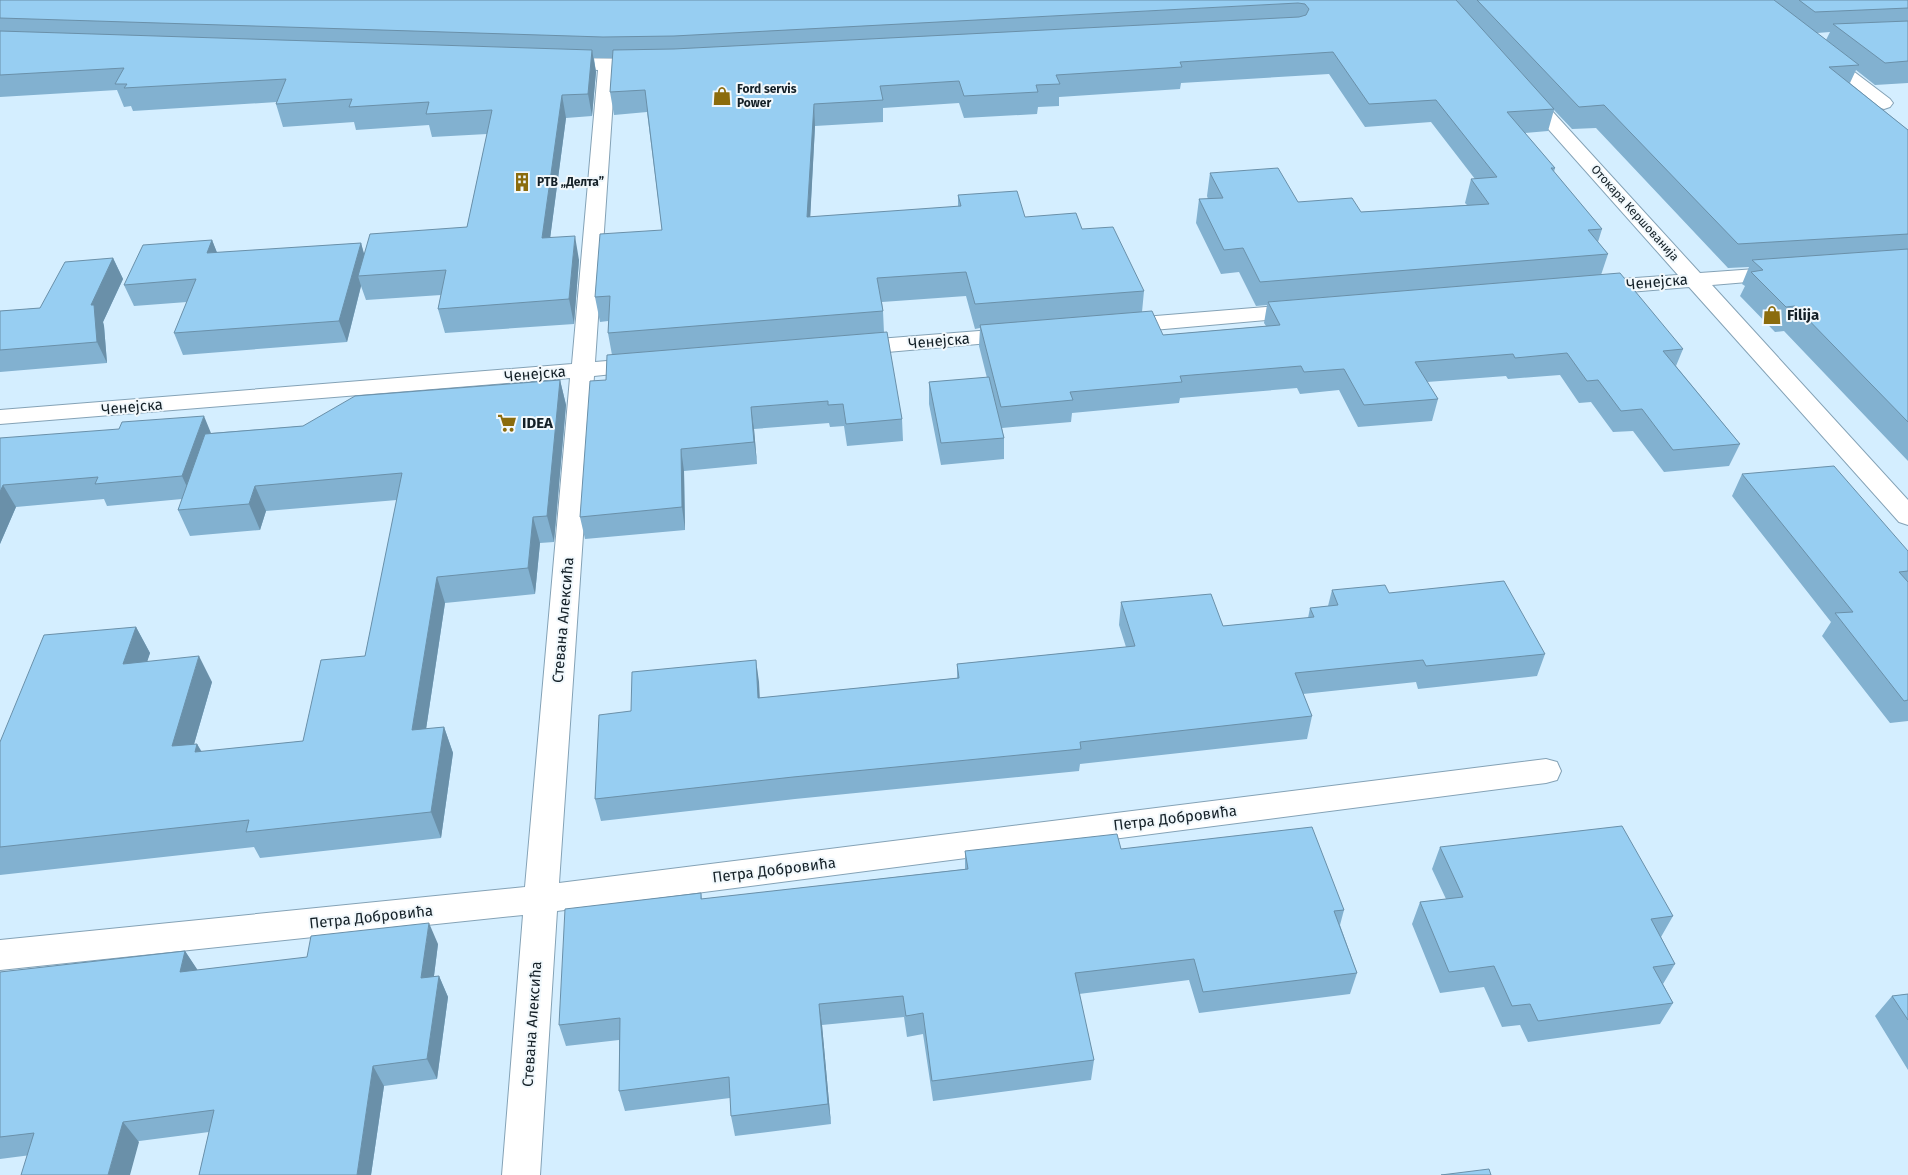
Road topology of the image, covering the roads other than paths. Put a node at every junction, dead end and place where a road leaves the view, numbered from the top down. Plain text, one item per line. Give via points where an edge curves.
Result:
1 (1809, 46) edge
2 (541, 62) edge
3 (668, 64) edge
4 (607, 65) junction
5 (1509, 74) edge
6 (1884, 103) dead end
7 (1801, 272) edge
8 (1694, 279) junction
9 (1575, 289) edge
10 (1327, 309) edge
11 (1099, 328) edge
12 (1040, 333) edge
13 (831, 350) edge
14 (662, 364) edge
15 (583, 370) junction
16 (0, 417) edge
17 (1908, 516) edge
18 (1546, 771) dead end
19 (541, 899) junction
20 (0, 955) edge
21 (521, 1175) edge

1 - 6 street
2 - 4 street
3 - 4 street
4 - 15 street, Стевана Алексића
5 - 8 street, Отокара Кершованија
7 - 8 street, Ченејска
8 - 9 street, Ченејска
8 - 17 street, Отокара Кершованија
10 - 11 street
12 - 13 street, Ченејска
14 - 15 street, Ченејска
15 - 16 street, Ченејска
15 - 19 street, Стевана Алексића
18 - 19 street, Петра Добровића
19 - 20 street, Петра Добровића
19 - 21 street, Стевана Алексића

